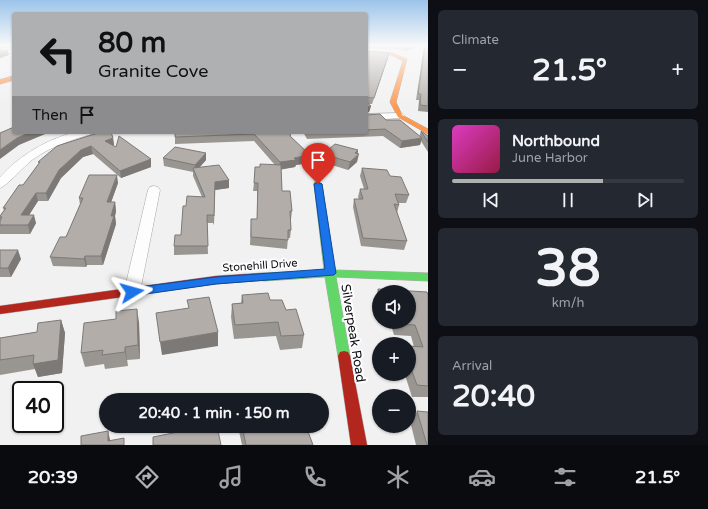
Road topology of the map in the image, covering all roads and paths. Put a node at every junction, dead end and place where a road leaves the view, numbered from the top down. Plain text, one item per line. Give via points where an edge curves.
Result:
1 (402, 67) edge
2 (12, 79) edge
3 (0, 82) edge
4 (400, 116) junction
5 (368, 117) edge
6 (428, 132) edge
7 (81, 134) edge
8 (0, 184) edge
9 (318, 184) dead end
10 (154, 190) dead end
11 (330, 273) junction
12 (428, 277) edge
13 (132, 292) junction
14 (0, 310) edge
15 (359, 445) edge

1 - 4 street via 393,102
2 - 3 street
4 - 5 street
4 - 6 street
7 - 8 street via 61,140 36,153 11,170
9 - 11 street, Silverpeak Road
10 - 13 street
11 - 12 street, Stonehill Drive
11 - 13 street, Stonehill Drive via 216,280
11 - 15 street, Silverpeak Road
13 - 14 street, Stonehill Drive

